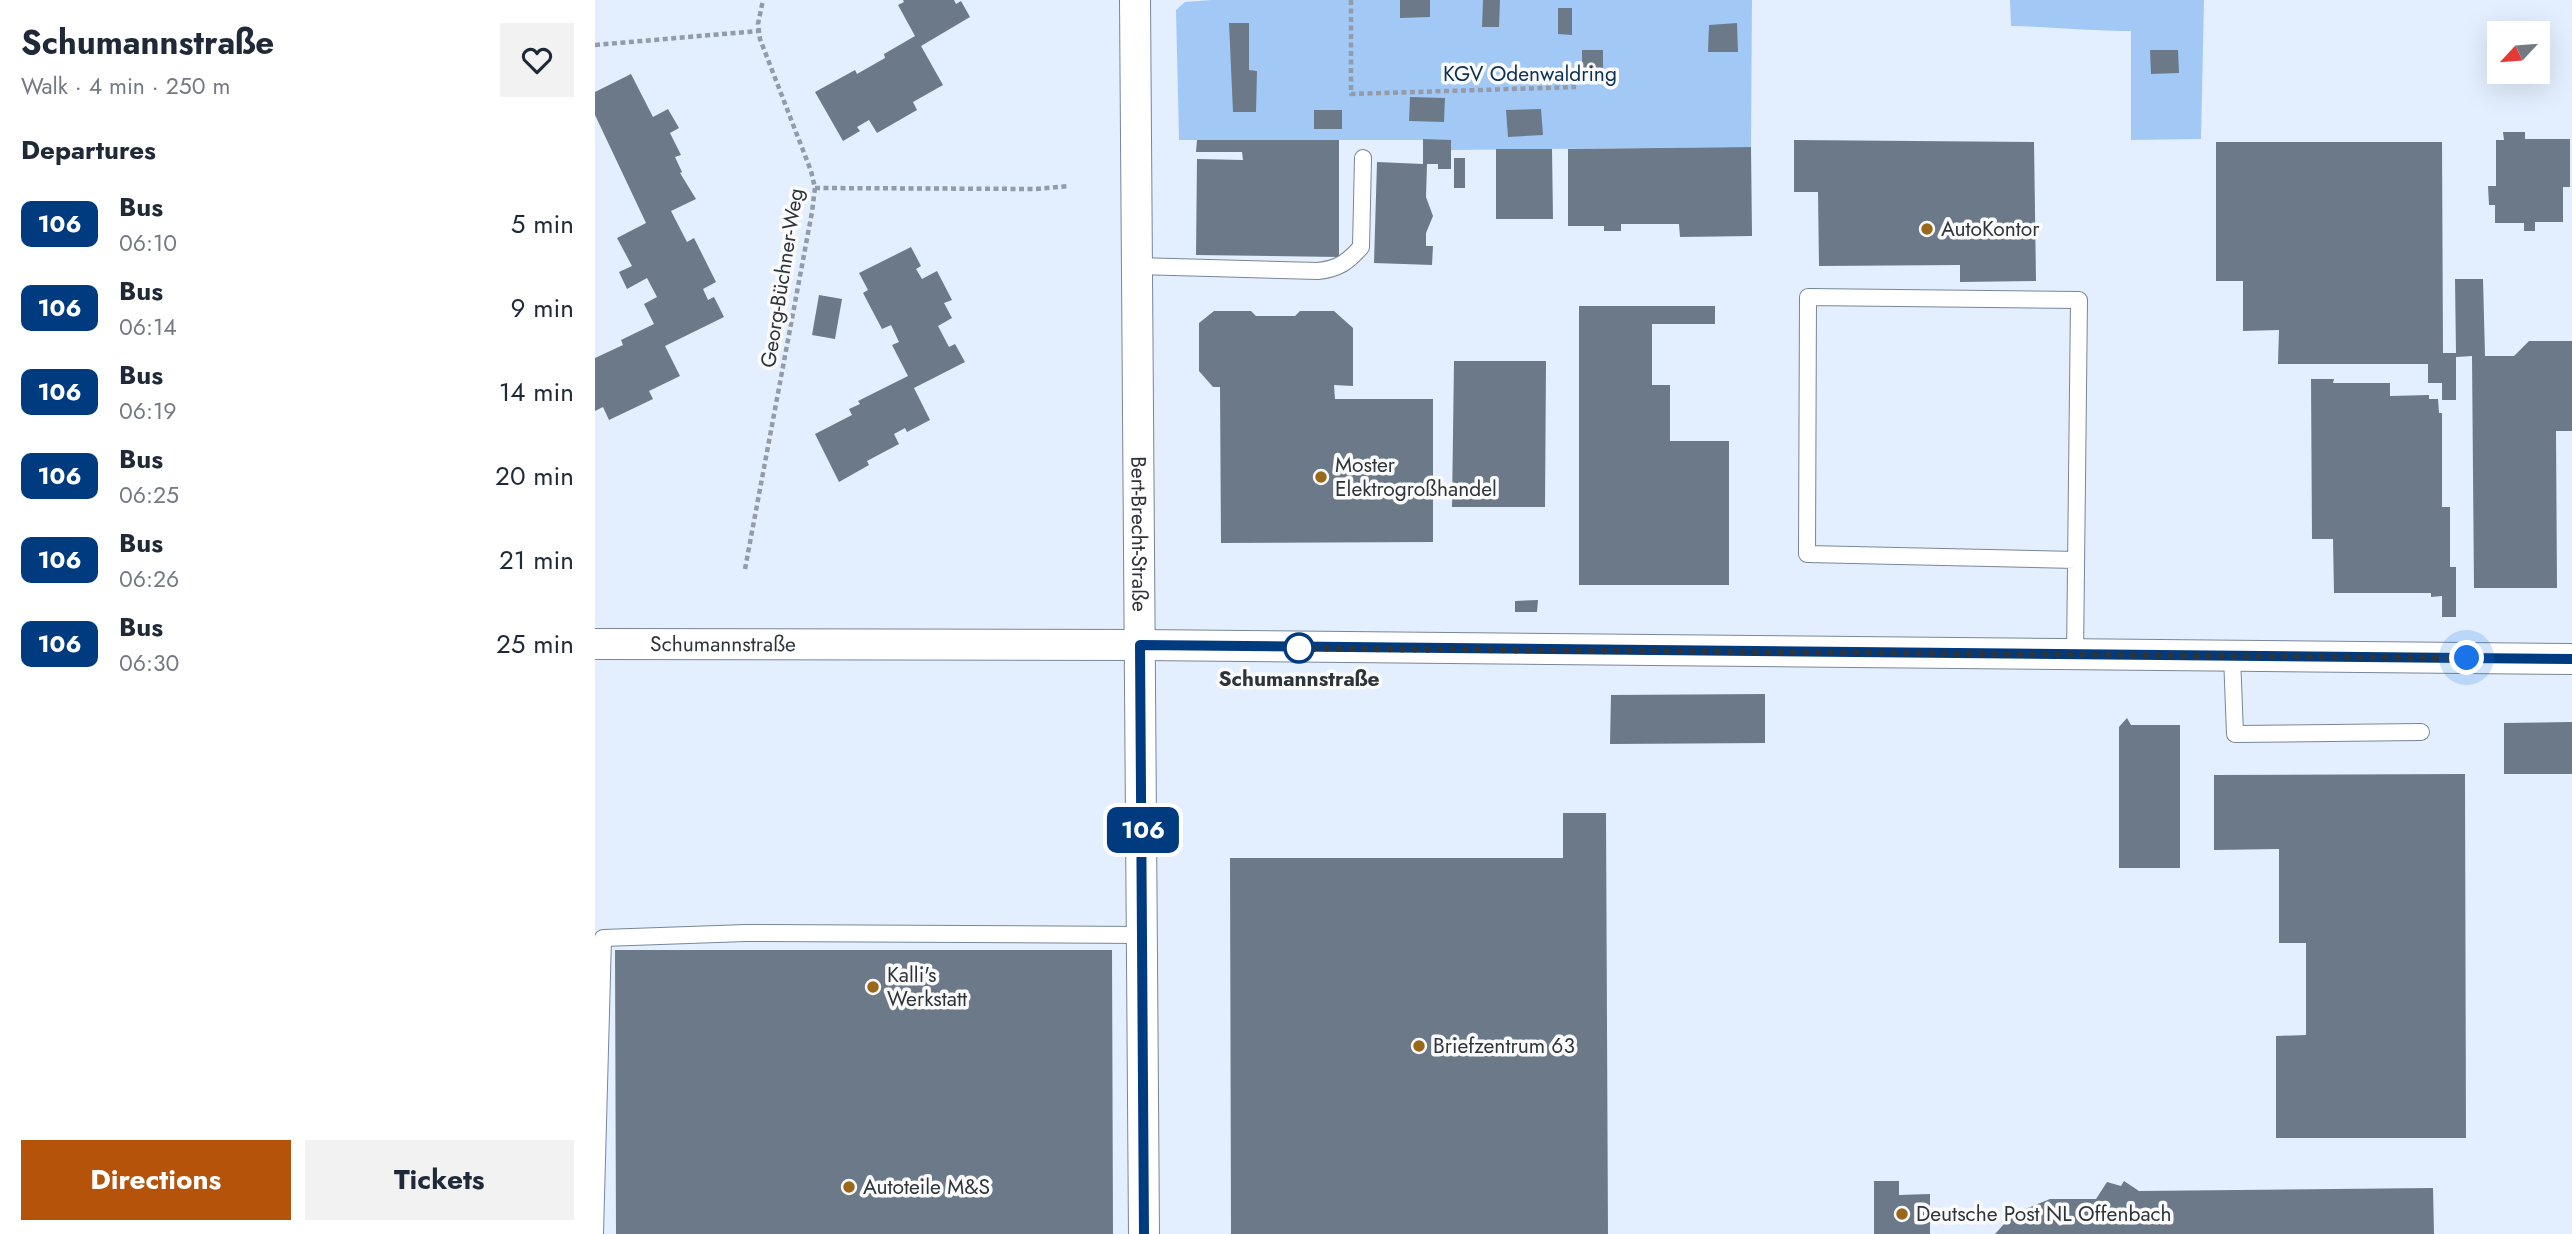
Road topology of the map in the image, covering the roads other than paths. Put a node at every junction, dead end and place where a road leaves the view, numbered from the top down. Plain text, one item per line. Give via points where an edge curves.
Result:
1 (1135, 0) edge
2 (1363, 158) dead end
3 (1137, 266) junction
4 (2076, 560) junction
5 (595, 644) edge
6 (1140, 645) junction
7 (2075, 655) junction
8 (2232, 656) junction
9 (2572, 659) edge
10 (2421, 732) dead end
11 (1143, 935) junction
12 (595, 1234) edge
13 (1144, 1234) edge

1 - 3 street, Bert-Brecht-Straße
2 - 3 lane via 1361,247 1349,261 1333,269
3 - 6 street, Bert-Brecht-Straße
4 - 4 lane via 1807,554 1808,298 2079,300
4 - 7 lane
5 - 6 street, Schumannstraße
6 - 7 street, Schumannstraße
6 - 11 street, Bert-Brecht-Straße
7 - 8 street, Schumannstraße
8 - 9 street, Schumannstraße
8 - 10 lane via 2235,734
11 - 12 lane via 603,937
11 - 13 street, Bert-Brecht-Straße

